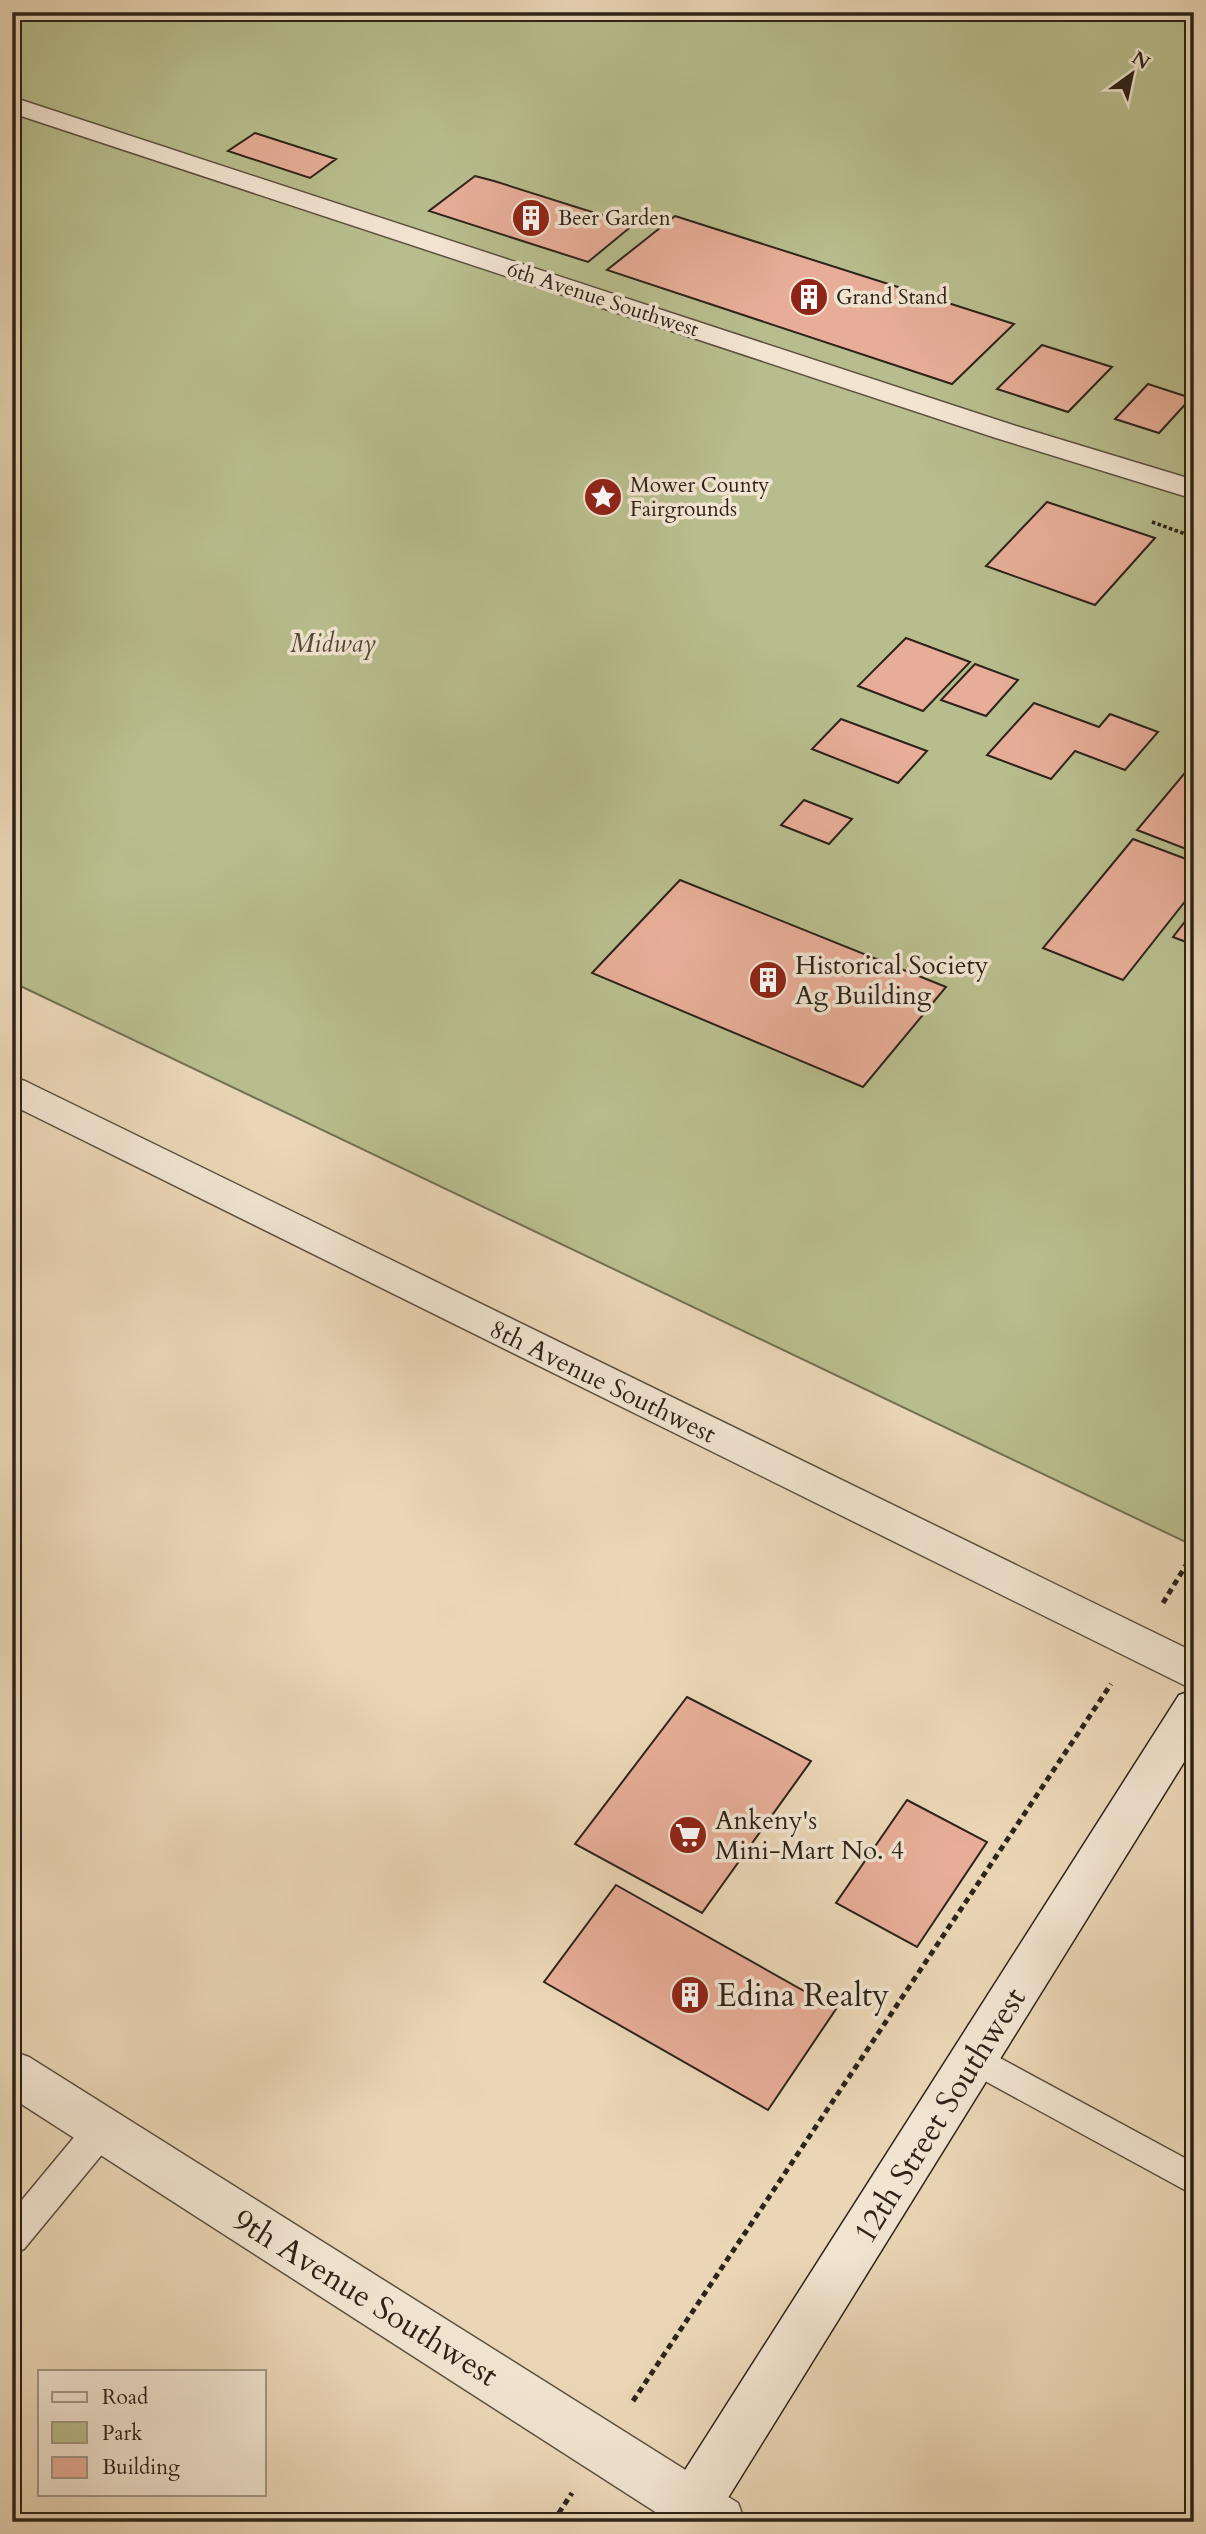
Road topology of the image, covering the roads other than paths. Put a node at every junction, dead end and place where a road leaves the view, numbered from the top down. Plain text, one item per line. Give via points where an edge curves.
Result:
1 (12, 105) edge
2 (1194, 490) edge
3 (12, 1090) edge
4 (1194, 1672) edge
5 (1194, 1708) edge
6 (974, 2059) junction
7 (12, 2072) edge
8 (102, 2129) junction
9 (1194, 2180) edge
10 (12, 2238) edge
11 (698, 2516) edge

1 - 2 street, 6th Avenue Southwest
3 - 4 street, 8th Avenue Southwest
5 - 6 street, 12th Street Southwest
6 - 9 lane
6 - 11 street, 12th Street Southwest
7 - 8 street, 9th Avenue Southwest
8 - 10 lane
8 - 11 street, 9th Avenue Southwest via 602,2447

